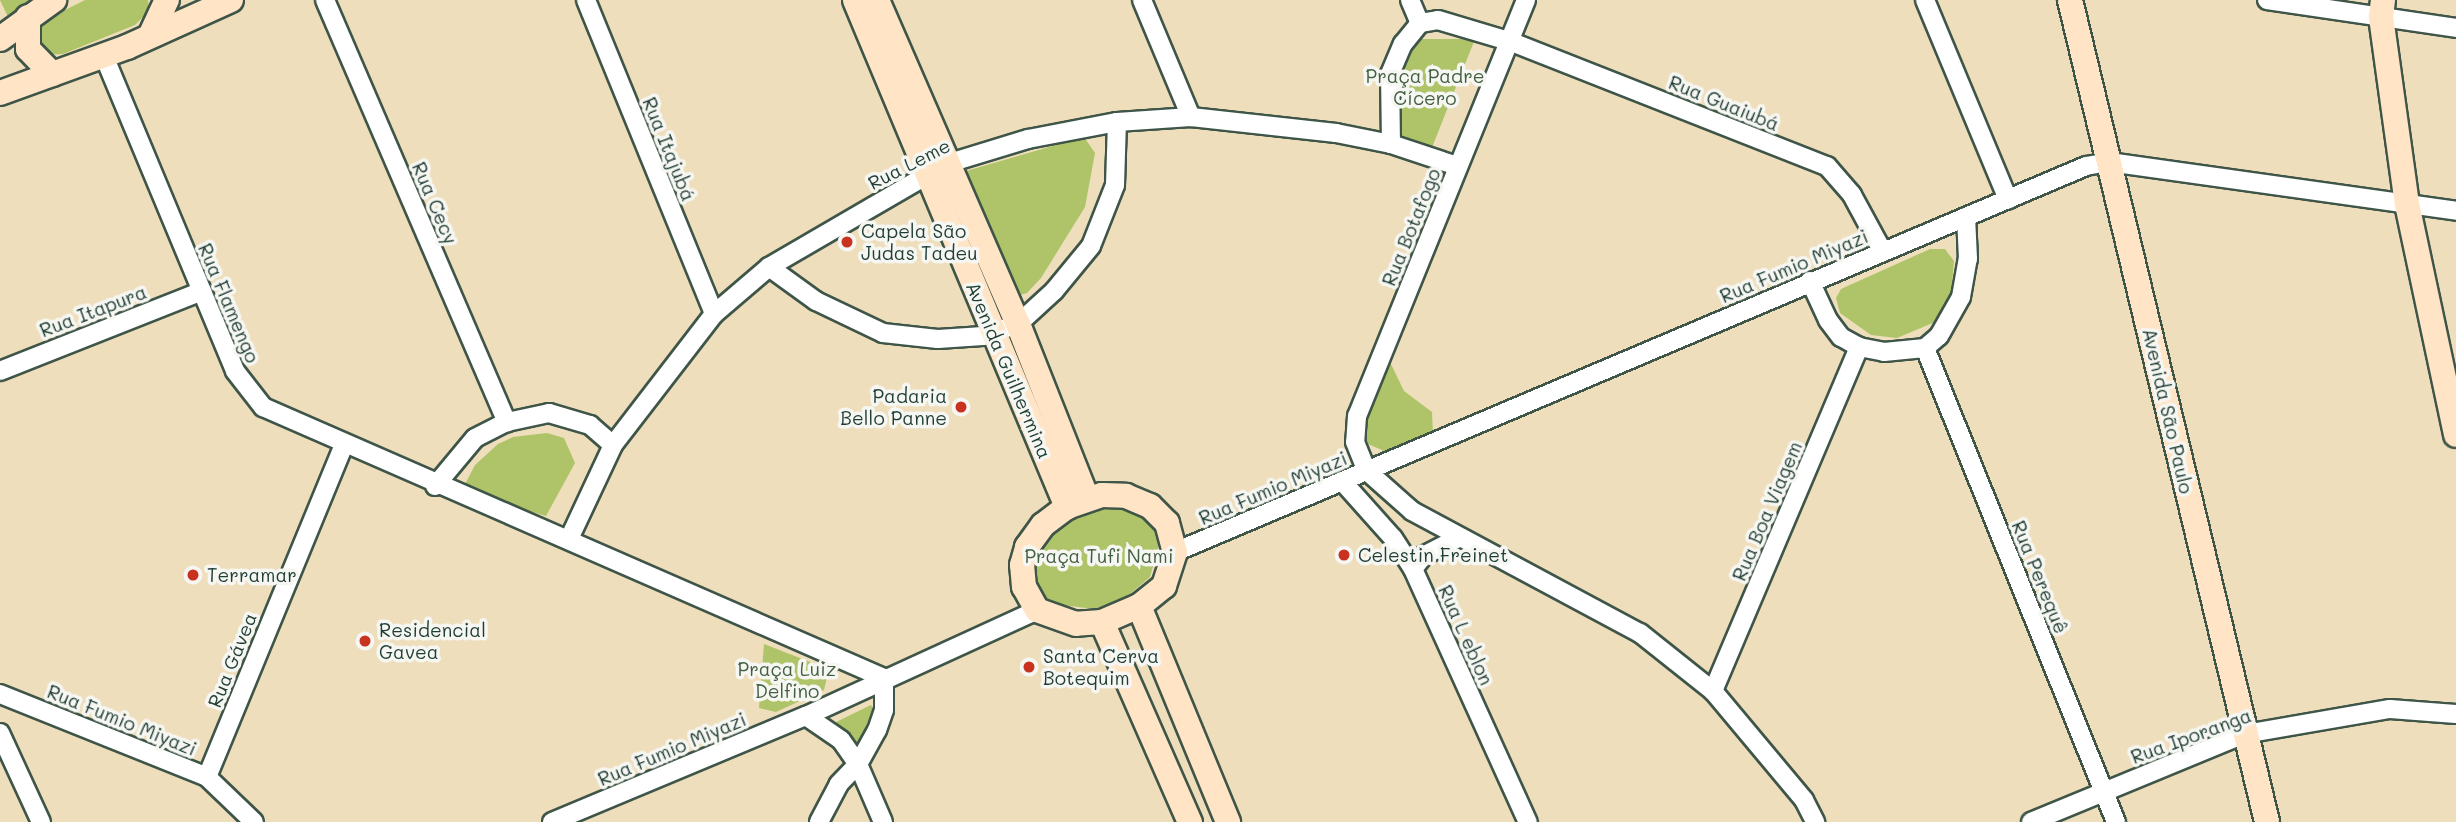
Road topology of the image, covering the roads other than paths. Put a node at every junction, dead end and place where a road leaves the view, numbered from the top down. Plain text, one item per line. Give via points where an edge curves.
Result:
1 (54, 0) edge
2 (231, 0) edge
3 (325, 0) edge
4 (586, 0) edge
5 (855, 0) edge
6 (877, 0) edge
7 (1142, 0) edge
8 (1410, 0) edge
9 (1526, 0) edge
10 (1925, 0) edge
11 (2070, 0) edge
12 (2267, 0) edge
13 (2382, 8) edge
14 (158, 13) edge
15 (28, 17) junction
16 (1420, 23) junction
17 (2456, 28) edge
18 (1, 35) edge
19 (1509, 41) junction
20 (104, 56) junction
21 (52, 74) junction
22 (0, 93) edge
23 (1191, 117) junction
24 (1116, 122) junction
25 (1391, 144) junction
26 (2109, 162) junction
27 (1457, 166) junction
28 (937, 170) junction
29 (2008, 199) junction
30 (2407, 204) junction
31 (2456, 211) edge
32 (1966, 217) junction
33 (1883, 252) junction
34 (769, 267) junction
35 (1811, 281) junction
36 (202, 291) junction
37 (714, 314) junction
38 (1018, 324) junction
39 (993, 332) junction
40 (1859, 347) junction
41 (1925, 348) junction
42 (0, 371) edge
43 (507, 422) junction
44 (2456, 435) edge
45 (345, 443) junction
46 (613, 445) junction
47 (1367, 471) junction
48 (1342, 481) junction
49 (435, 486) junction
50 (1077, 503) junction
51 (1458, 538) junction
52 (569, 539) junction
53 (1175, 552) junction
54 (1413, 569) junction
55 (1139, 606) junction
56 (1037, 610) junction
57 (1102, 622) junction
58 (884, 678) junction
59 (1713, 691) junction
60 (0, 694) edge
61 (2456, 714) edge
62 (806, 716) junction
63 (0, 733) edge
64 (2245, 734) junction
65 (858, 764) junction
66 (207, 777) junction
67 (2104, 792) junction
68 (41, 822) edge
69 (254, 822) edge
70 (552, 822) edge
71 (819, 822) edge
72 (883, 822) edge
73 (1189, 822) edge
74 (1228, 822) edge
75 (1528, 822) edge
76 (1815, 822) edge
77 (2031, 822) edge
78 (2116, 822) edge
79 (2267, 822) edge

1 - 15 street
2 - 14 street
3 - 43 street, Rua Cecy
4 - 37 street, Rua Itajubá
5 - 28 street, Avenida Guilhermina
6 - 28 street, Avenida Guilhermina
7 - 23 street
8 - 16 street
9 - 19 street, Rua Botafogo
10 - 29 street
11 - 26 street, Avenida São Paulo
12 - 13 street
13 - 17 street
13 - 30 street
14 - 20 street
15 - 18 street
15 - 21 street via 29,49
16 - 19 street via 1438,20
16 - 25 street via 1403,44 1390,74
19 - 27 street, Rua Botafogo
19 - 33 street, Rua Guaiubá via 1827,166 1852,195
20 - 21 street
20 - 36 street, Rua Flamengo
21 - 22 street
23 - 24 street, Rua Leme
23 - 25 street, Rua Leme via 1264,122
24 - 28 street, Rua Leme via 1028,139
24 - 38 street via 1115,185 1091,246 1054,291
25 - 27 street, Rua Leme
26 - 29 street, Rua Fumio Miyazi via 2086,166
26 - 30 street, Rua Fumio Miyazi
26 - 64 street, Avenida São Paulo
27 - 47 street, Rua Botafogo via 1357,416 1355,442
28 - 34 street, Rua Leme
28 - 38 street, Avenida Guilhermina
28 - 39 street, Avenida Guilhermina
29 - 32 street, Rua Fumio Miyazi
30 - 31 street, Rua Fumio Miyazi
30 - 44 street
32 - 33 street, Rua Fumio Miyazi
32 - 41 street via 1968,259 1961,297
33 - 35 street, Rua Fumio Miyazi
34 - 37 street, Rua Leme
34 - 39 street via 816,301 884,333 938,339
35 - 40 street via 1828,320 1841,337
35 - 47 street, Rua Fumio Miyazi
36 - 42 street, Rua Itapura
36 - 45 street, Rua Flamengo via 235,372 253,398
37 - 46 street, Rua Leme
38 - 39 street
38 - 50 street, Avenida Guilhermina
39 - 50 street, Avenida Guilhermina
40 - 41 street via 1903,353
40 - 59 street, Rua Boa Viagem
41 - 67 street, Rua Perequê
43 - 46 street via 549,413 590,425
43 - 49 street via 475,438
45 - 49 street, Rua Flamengo
45 - 66 street, Rua Gávea
46 - 52 street, Rua Leme
47 - 48 street, Rua Fumio Miyazi
47 - 51 street via 1412,511
48 - 53 street, Rua Fumio Miyazi
48 - 54 street, Rua L eblon via 1393,538
49 - 52 street, Rua Flamengo
50 - 53 street via 1126,495 1150,506 1167,523
50 - 56 street via 1043,524 1027,547 1022,565 1024,587
51 - 54 street via 1423,556
51 - 59 street via 1640,633
52 - 58 street
53 - 55 street via 1164,586
54 - 75 street, Rua L eblon
55 - 57 street
55 - 74 street
56 - 57 street via 1076,624
56 - 58 street, Rua Fumio Miyazi
57 - 73 street
58 - 62 street, Rua Fumio Miyazi
58 - 65 street via 884,710
59 - 76 street via 1804,800
60 - 66 street, Rua Fumio Miyazi
61 - 64 street, Rua Iporanga via 2390,709
62 - 65 street via 829,728
62 - 70 street, Rua Fumio Miyazi
63 - 68 street
64 - 67 street, Rua Iporanga
64 - 79 street, Avenida São Paulo
65 - 71 street via 838,784
65 - 72 street
66 - 69 street, Rua Fumio Miyazi
67 - 77 street, Rua Iporanga
67 - 78 street, Rua Perequê

